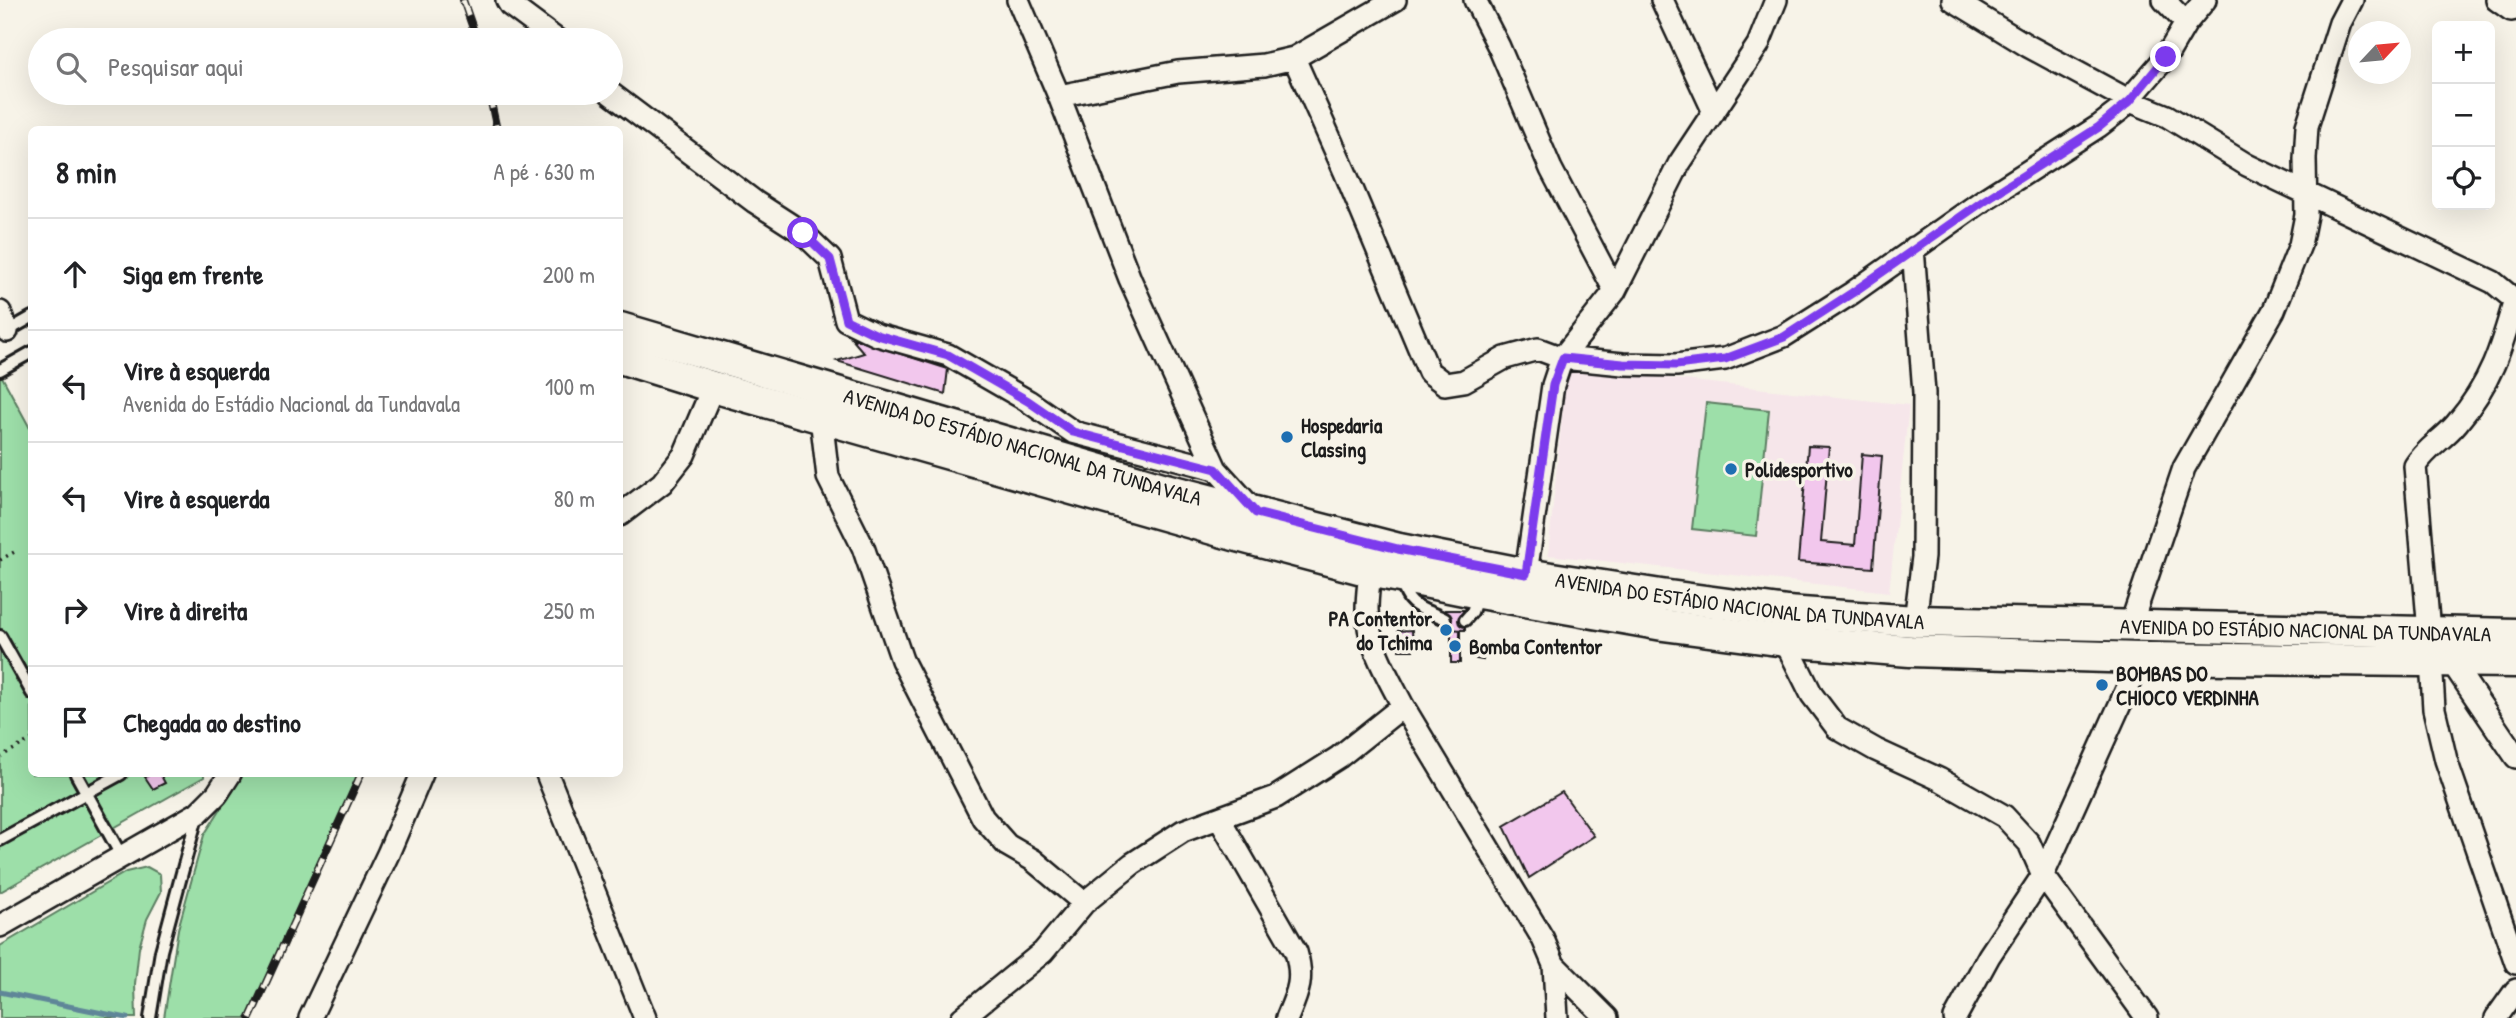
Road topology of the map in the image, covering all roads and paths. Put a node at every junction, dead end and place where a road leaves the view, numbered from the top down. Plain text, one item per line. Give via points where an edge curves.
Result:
1 (507, 0) edge
2 (1018, 0) edge
3 (1395, 0) edge
4 (1475, 0) edge
5 (1662, 0) edge
6 (1776, 0) edge
7 (1953, 0) edge
8 (2164, 0) edge
9 (2205, 0) edge
10 (2352, 0) edge
11 (2497, 0) edge
12 (2516, 9) edge
13 (2186, 23) junction
14 (541, 28) edge
15 (1294, 58) junction
16 (1059, 96) junction
17 (2130, 101) junction
18 (623, 103) edge
19 (1714, 112) junction
20 (2306, 194) junction
21 (1913, 248) junction
22 (1615, 291) junction
23 (2516, 300) edge
24 (28, 318) edge
25 (2, 326) edge
26 (623, 329) edge
27 (28, 354) edge
28 (1563, 358) junction
29 (623, 359) edge
30 (0, 370) edge
31 (713, 387) junction
32 (821, 417) junction
33 (1216, 469) junction
34 (623, 512) edge
35 (1256, 513) junction
36 (16, 551) dead end
37 (0, 560) edge
38 (1370, 570) junction
39 (1526, 574) junction
40 (1401, 578) junction
41 (1479, 593) junction
42 (1445, 619) dead end
43 (1465, 620) dead end
44 (1915, 621) junction
45 (2130, 626) junction
46 (2516, 634) edge
47 (0, 636) edge
48 (1785, 641) junction
49 (2437, 651) junction
50 (2141, 658) junction
51 (2516, 662) edge
52 (28, 686) edge
53 (1403, 706) junction
54 (28, 741) edge
55 (0, 757) edge
56 (2516, 757) edge
57 (78, 777) edge
58 (115, 777) edge
59 (228, 777) edge
60 (421, 777) edge
61 (548, 777) edge
62 (87, 792) junction
63 (198, 813) junction
64 (1219, 818) junction
65 (0, 841) edge
66 (122, 857) junction
67 (2043, 875) junction
68 (1084, 903) junction
69 (0, 926) edge
70 (2516, 963) edge
71 (1554, 965) junction
72 (2516, 990) edge
73 (150, 1018) edge
74 (310, 1018) edge
75 (645, 1018) edge
76 (962, 1018) edge
77 (1287, 1018) edge
78 (1557, 1018) edge
79 (1607, 1018) edge
80 (1955, 1018) edge
81 (2147, 1018) edge
82 (2496, 1018) edge

1 - 14 street
2 - 16 street
3 - 15 street
4 - 22 street via 1551,169
5 - 19 street
6 - 19 street via 1758,45
7 - 17 street
8 - 13 street
9 - 13 street
10 - 20 street via 2340,23 2307,126
11 - 12 street
13 - 17 street via 2166,57
15 - 16 street via 1178,72
15 - 28 street via 1429,372 1445,384 1464,381 1505,358 1538,349
16 - 33 street via 1130,279
17 - 20 street via 2167,116
17 - 21 street via 2099,127
18 - 33 street via 803,233 830,259 846,320 877,335 948,355 1073,432
19 - 22 street via 1679,164
20 - 23 street via 2493,282
20 - 45 street via 2300,245 2274,310 2184,468
21 - 28 street via 1784,337 1725,359 1676,365
21 - 44 street via 1924,393 1923,557
22 - 28 street
23 - 49 street via 2498,358 2479,394 2415,466
24 - 25 lane
26 - 35 street, AVENIDA DO ESTÁDIO NACIONAL DA TUNDAVALA
27 - 30 lane
28 - 39 street via 1553,385
29 - 31 street, AVENIDA DO ESTÁDIO NACIONAL DA TUNDAVALA
31 - 32 street, AVENIDA DO ESTÁDIO NACIONAL DA TUNDAVALA
31 - 34 street via 684,455 662,483
32 - 38 street, AVENIDA DO ESTÁDIO NACIONAL DA TUNDAVALA
32 - 68 street via 828,477 863,547 902,660 983,818 1007,845 1033,860
33 - 35 street
35 - 39 street, AVENIDA DO ESTÁDIO NACIONAL DA TUNDAVALA via 1398,549
36 - 37 path
38 - 40 street, AVENIDA DO ESTÁDIO NACIONAL DA TUNDAVALA
38 - 53 street via 1367,611 1373,640
39 - 44 street, AVENIDA DO ESTÁDIO NACIONAL DA TUNDAVALA via 1787,611
40 - 41 street, AVENIDA DO ESTÁDIO NACIONAL DA TUNDAVALA
40 - 42 lane via 1411,602
41 - 43 lane
41 - 48 street, AVENIDA DO ESTÁDIO NACIONAL DA TUNDAVALA
44 - 45 street, AVENIDA DO ESTÁDIO NACIONAL DA TUNDAVALA
45 - 49 street, AVENIDA DO ESTÁDIO NACIONAL DA TUNDAVALA
46 - 49 street, AVENIDA DO ESTÁDIO NACIONAL DA TUNDAVALA
47 - 52 lane
48 - 50 street, AVENIDA DO ESTÁDIO NACIONAL DA TUNDAVALA via 1910,651
48 - 67 street via 1812,695 1837,728 2004,816 2029,843
49 - 50 street, AVENIDA DO ESTÁDIO NACIONAL DA TUNDAVALA
49 - 51 street, AVENIDA DO ESTÁDIO NACIONAL DA TUNDAVALA
49 - 56 street
49 - 70 street via 2434,709 2446,760
50 - 67 street
53 - 64 street via 1339,757 1276,797
53 - 71 street via 1543,939
54 - 55 path
57 - 62 lane
58 - 62 lane
59 - 63 street
60 - 74 street
61 - 75 street
62 - 65 lane
62 - 66 lane
63 - 66 street
63 - 73 lane via 161,951
64 - 68 street via 1183,831
64 - 77 street via 1296,952 1299,988
66 - 69 street
67 - 80 street via 1989,956
67 - 81 street
68 - 76 street via 1043,952
71 - 78 street
71 - 79 street
72 - 82 street

